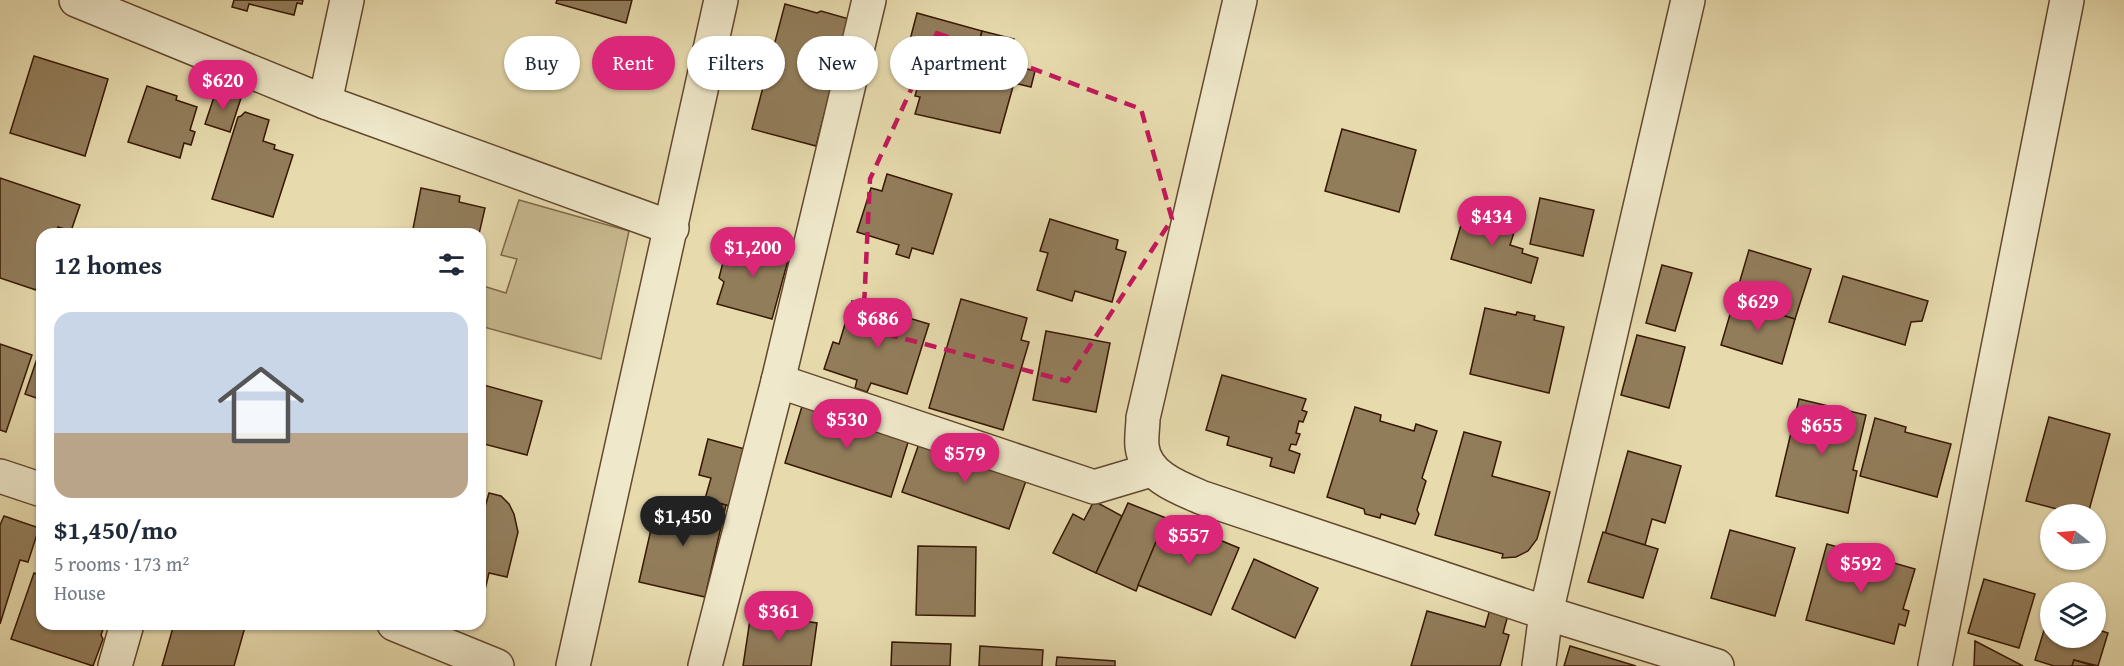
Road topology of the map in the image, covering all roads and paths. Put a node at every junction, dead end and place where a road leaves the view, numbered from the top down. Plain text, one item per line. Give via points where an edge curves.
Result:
1 (76, 0) edge
2 (347, 0) edge
3 (722, 0) edge
4 (869, 0) edge
5 (1240, 0) edge
6 (1688, 0) edge
7 (2067, 0) edge
8 (325, 102) junction
9 (672, 228) junction
10 (778, 381) junction
11 (1151, 470) junction
12 (0, 476) edge
13 (36, 488) edge
14 (1546, 613) junction
15 (125, 630) edge
16 (409, 630) edge
17 (115, 666) edge
18 (497, 666) edge
19 (573, 666) edge
20 (705, 666) edge
21 (1539, 666) edge
22 (1717, 666) edge
23 (1935, 666) edge

1 - 8 street
2 - 8 street
3 - 9 street
4 - 10 street
5 - 11 street via 1143,418 1142,448
6 - 14 street
7 - 23 street
8 - 9 street
9 - 19 street
10 - 11 street via 1094,487
10 - 20 street
11 - 14 street via 1203,498
12 - 13 street
14 - 21 street
14 - 22 street
15 - 17 street
16 - 18 street

